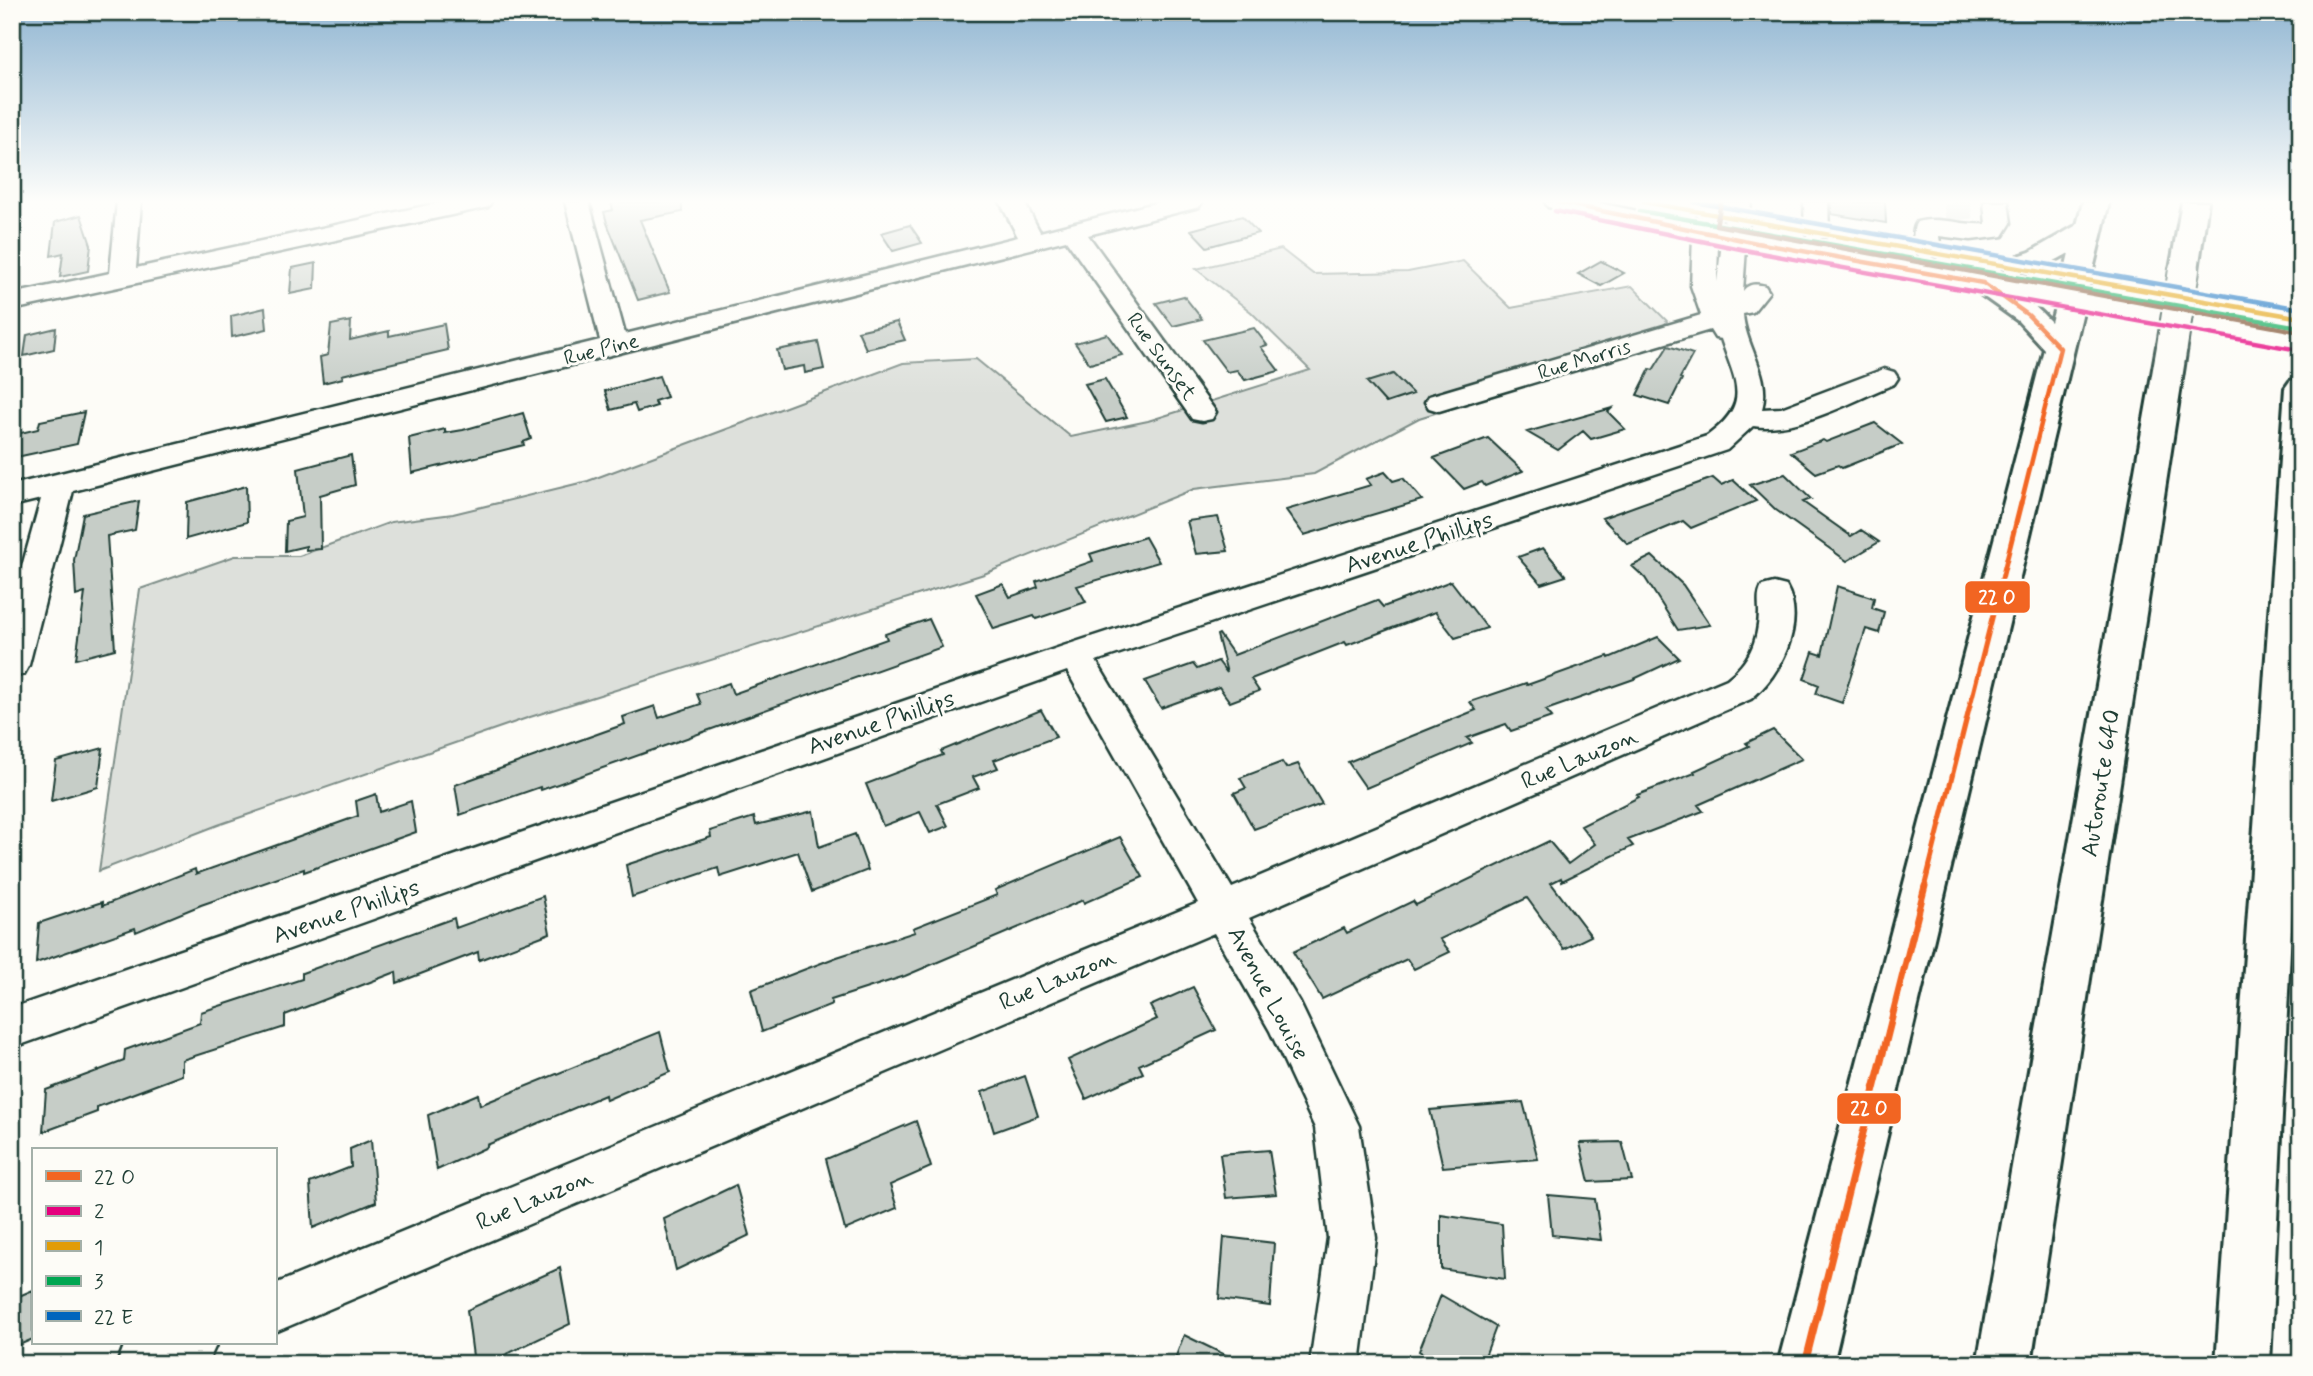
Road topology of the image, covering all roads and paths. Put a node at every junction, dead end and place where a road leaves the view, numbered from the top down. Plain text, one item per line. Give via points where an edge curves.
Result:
1 (123, 266) edge
2 (181, 266) edge
3 (594, 266) edge
4 (933, 266) edge
5 (1098, 266) edge
6 (1703, 266) edge
7 (1731, 266) edge
8 (1918, 266) edge
9 (2016, 266) edge
10 (2080, 266) edge
11 (2185, 266) edge
12 (122, 279) junction
13 (1983, 283) junction
14 (2075, 288) junction
15 (1756, 292) dead end
16 (12, 302) edge
17 (1723, 317) junction
18 (2301, 318) edge
19 (2301, 341) edge
20 (615, 346) junction
21 (2060, 348) junction
22 (1884, 377) dead end
23 (2301, 388) edge
24 (1439, 402) dead end
25 (1202, 412) dead end
26 (1745, 415) junction
27 (60, 484) junction
28 (12, 496) edge
29 (1774, 595) dead end
30 (1075, 655) junction
31 (12, 665) edge
32 (1224, 910) junction
33 (12, 1028) edge
34 (276, 1308) edge
35 (190, 1344) edge
36 (142, 1364) edge
37 (1335, 1364) edge
38 (1805, 1364) edge
39 (2004, 1364) edge
40 (2243, 1364) edge

1 - 12 street
2 - 12 street
3 - 20 street
4 - 20 street, Rue Pine
5 - 25 street, Rue Sunset
6 - 17 street via 1702,277
7 - 17 street
8 - 13 street
9 - 14 street
10 - 14 main road
11 - 39 main road, Autoroute 640, bridge
12 - 16 street
13 - 14 street
13 - 21 main road via 2028,315
14 - 18 street
14 - 19 street
14 - 21 main road
15 - 17 street, Rue Morris via 1744,306
17 - 24 street, Rue Morris
17 - 26 street via 1750,383 1751,401
20 - 27 street, Rue Pine
21 - 38 main road
22 - 26 street via 1784,417
23 - 40 main road
26 - 30 street, Avenue Phillips via 1727,436 1699,450
27 - 28 street, Rue Pine
27 - 31 street
29 - 32 street, Rue Lauzon via 1776,620 1767,655 1758,673 1740,689
30 - 32 street, Avenue Louise
30 - 33 street, Avenue Phillips
32 - 34 street, Rue Lauzon
32 - 37 street, Avenue Louise via 1285,1017 1337,1126 1352,1238
35 - 36 street

